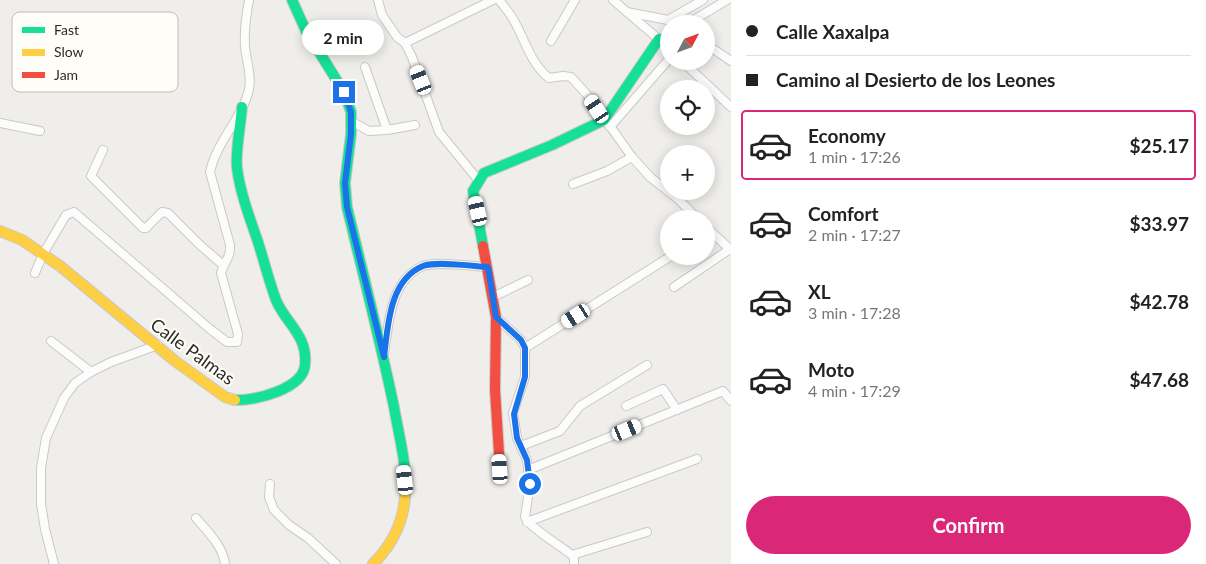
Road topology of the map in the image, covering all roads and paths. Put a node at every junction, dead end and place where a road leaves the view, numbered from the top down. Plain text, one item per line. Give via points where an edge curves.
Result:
1 (249, 0) edge
2 (292, 0) edge
3 (378, 0) edge
4 (493, 0) edge
5 (499, 0) edge
6 (575, 0) edge
7 (612, 0) edge
8 (703, 0) edge
9 (727, 0) edge
10 (627, 12) junction
11 (681, 15) edge
12 (702, 15) edge
13 (660, 20) edge
14 (659, 39) joint
15 (551, 41) dead end
16 (405, 43) junction
17 (715, 50) edge
18 (731, 61) edge
19 (365, 67) dead end
20 (660, 68) edge
21 (692, 70) edge
22 (242, 107) junction
23 (731, 107) edge
24 (351, 122) junction
25 (0, 123) edge
26 (607, 123) junction
27 (414, 125) dead end
28 (387, 130) junction
29 (40, 131) dead end
30 (103, 150) dead end
31 (632, 157) junction
32 (480, 181) junction
33 (573, 184) dead end
34 (689, 210) edge
35 (0, 231) edge
36 (715, 235) edge
37 (730, 249) edge
38 (43, 254) junction
39 (660, 262) edge
40 (223, 265) junction
41 (488, 267) junction
42 (35, 273) dead end
43 (528, 280) dead end
44 (674, 287) dead end
45 (493, 297) junction
46 (496, 317) junction
47 (51, 341) dead end
48 (158, 345) junction
49 (525, 348) junction
50 (384, 357) junction
51 (647, 365) dead end
52 (90, 372) junction
53 (731, 401) edge
54 (626, 406) dead end
55 (677, 410) junction
56 (520, 446) junction
57 (697, 459) dead end
58 (500, 469) dead end
59 (528, 470) junction
60 (270, 484) dead end
61 (196, 518) dead end
62 (527, 522) junction
63 (646, 532) dead end
64 (572, 555) junction
65 (54, 564) edge
66 (225, 564) edge
67 (336, 564) edge
68 (373, 564) edge
69 (574, 564) edge

1 - 22 street, Calle Palmas via 245,47 250,86
2 - 24 street via 306,31 344,92
3 - 16 street via 382,15
4 - 16 street
5 - 26 street via 543,73 550,78 570,77
6 - 15 street
7 - 10 street
8 - 11 street
9 - 12 street
10 - 13 street
10 - 14 street
14 - 26 street
16 - 32 street via 439,132
17 - 18 street
19 - 28 street
20 - 26 street
21 - 23 street
22 - 40 street, Calle Palmas via 221,142 210,172 230,245 231,254
22 - 48 street, Calle Palmas via 238,168 249,214 278,302 300,336 305,366 301,376 284,389 236,400 225,397
24 - 28 street via 370,131
24 - 50 street via 345,183 347,207
25 - 29 street
26 - 31 street
26 - 32 street via 484,173
27 - 28 street
30 - 40 street via 91,176 128,214 143,228 162,212 168,213
31 - 33 street
31 - 34 street
32 - 41 street via 473,191
35 - 38 street
36 - 37 street
37 - 44 street
38 - 40 street, Calle Palmas via 66,215 74,212 210,329 228,342 236,342 238,334 221,273
38 - 42 street, Calle Palmas
38 - 48 street, Calle Palmas
39 - 49 street
41 - 45 street
41 - 50 street via 424,266 407,276 397,290
43 - 45 street
45 - 46 street
46 - 49 street via 521,340
46 - 58 street via 495,390
47 - 52 street
48 - 52 street
49 - 56 street via 525,377 514,414
50 - 68 street via 403,458 406,500 395,536
51 - 56 street via 580,406 560,431
52 - 65 street via 75,383 64,398 46,438 41,468 41,504
53 - 55 street via 724,390
54 - 55 street via 663,389
55 - 59 street
56 - 59 street
57 - 62 street
59 - 62 street
60 - 67 street via 269,497 274,510
61 - 66 street via 220,550
62 - 64 street
63 - 64 street
64 - 69 street

